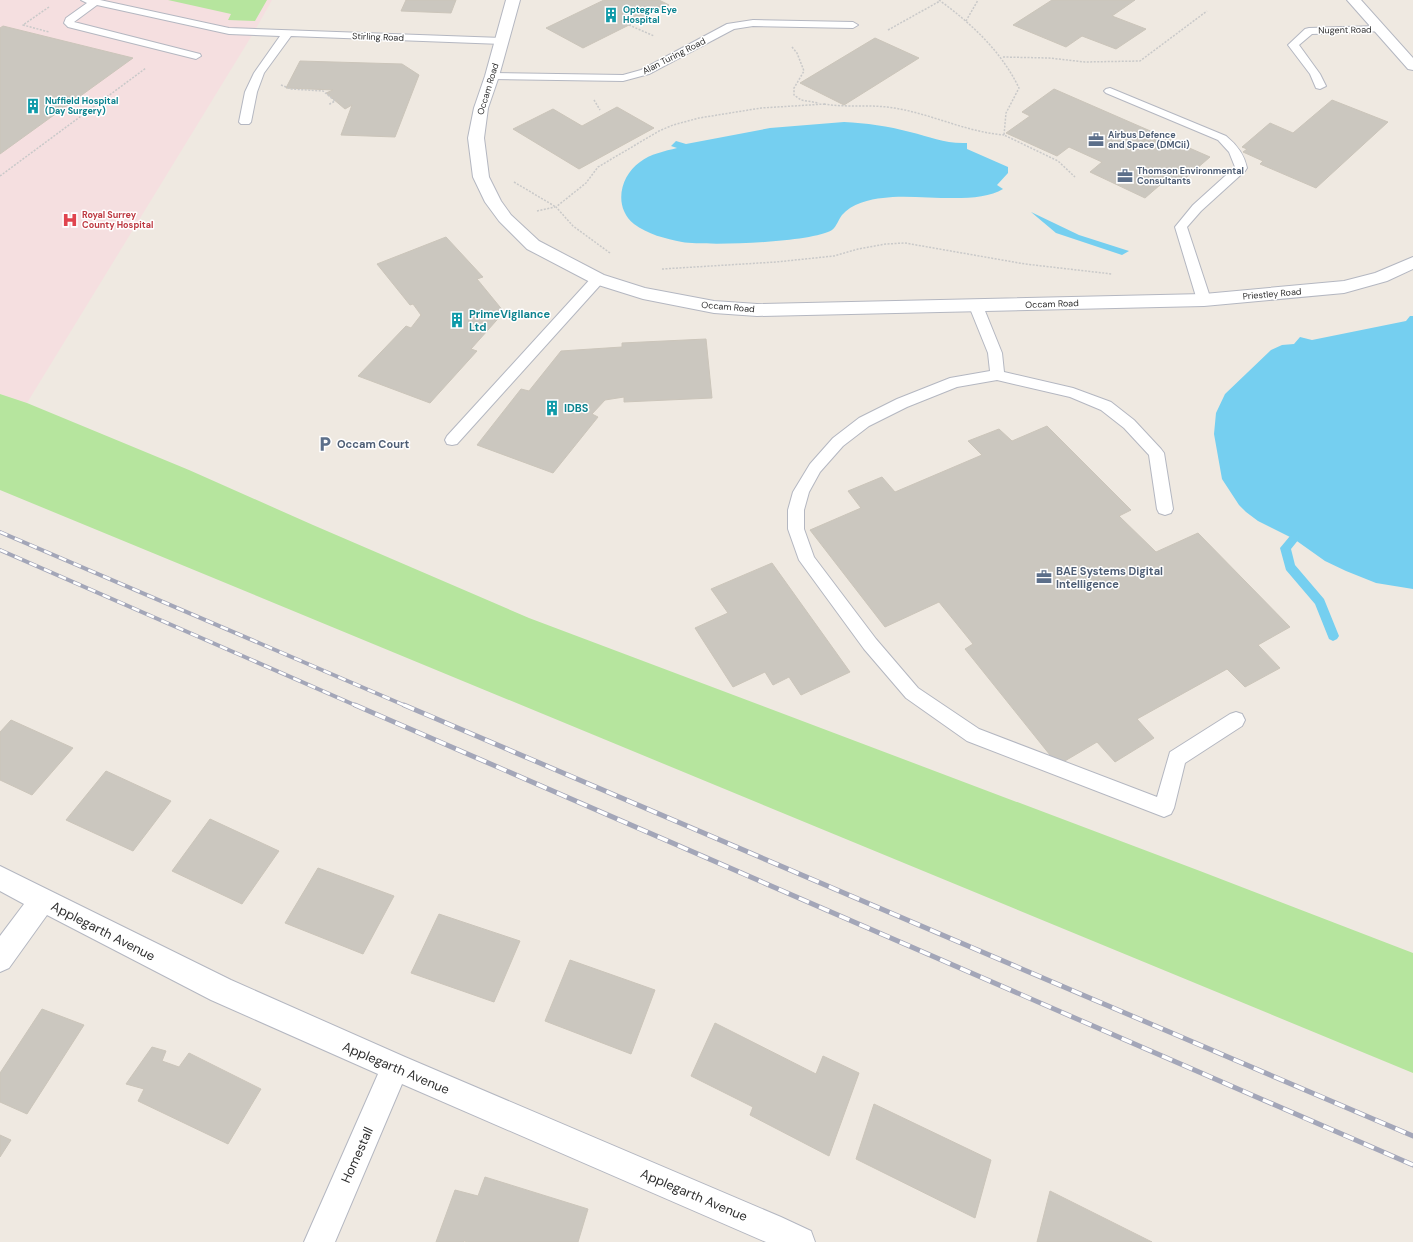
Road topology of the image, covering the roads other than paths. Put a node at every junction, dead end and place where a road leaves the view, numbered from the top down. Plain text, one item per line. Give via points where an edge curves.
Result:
1 (513, 0) edge
2 (1354, 0) edge
3 (90, 1) edge
4 (853, 26) dead end
5 (1379, 29) junction
6 (287, 34) junction
7 (502, 40) junction
8 (196, 56) dead end
9 (1412, 63) edge
10 (492, 76) junction
11 (1320, 86) dead end
12 (1110, 91) dead end
13 (245, 122) dead end
14 (1413, 262) edge
15 (598, 279) junction
16 (1204, 300) junction
17 (976, 306) junction
18 (997, 375) junction
19 (452, 440) dead end
20 (1165, 509) dead end
21 (1236, 720) dead end
22 (0, 878) edge
23 (42, 900) junction
24 (0, 959) edge
25 (395, 1067) junction
26 (319, 1242) edge
27 (800, 1242) edge

1 - 7 street, Occam Road
2 - 5 street
3 - 6 lane, Stirling Road via 229,31
3 - 8 lane via 70,20 72,25
4 - 10 lane, Alan Turing Road via 753,23 731,26 645,72 623,78
5 - 9 street
5 - 11 lane, Nugent Road via 1309,31 1293,45 1315,74
6 - 7 lane, Stirling Road
6 - 13 lane via 259,73
7 - 10 street, Occam Road
10 - 15 street, Occam Road via 481,108 476,138 480,177 493,202 505,218 533,244
12 - 16 lane via 1222,138 1238,155 1241,168 1197,208 1181,227
14 - 16 street, Priestley Road via 1381,277 1344,287
15 - 17 street, Occam Road via 643,293 714,308 757,310
15 - 19 lane
16 - 17 street, Occam Road
17 - 18 lane via 995,353
18 - 20 lane via 1073,393 1106,406 1129,424 1156,453
18 - 21 lane via 955,382 902,403 864,422 838,442 815,468 801,492 796,510 796,529 806,560 912,694 973,735 1164,808 1177,758
22 - 23 street, Applegarth Avenue
23 - 24 street
23 - 25 street, Applegarth Avenue via 221,990
25 - 26 street, Homestall
25 - 27 street, Applegarth Avenue

